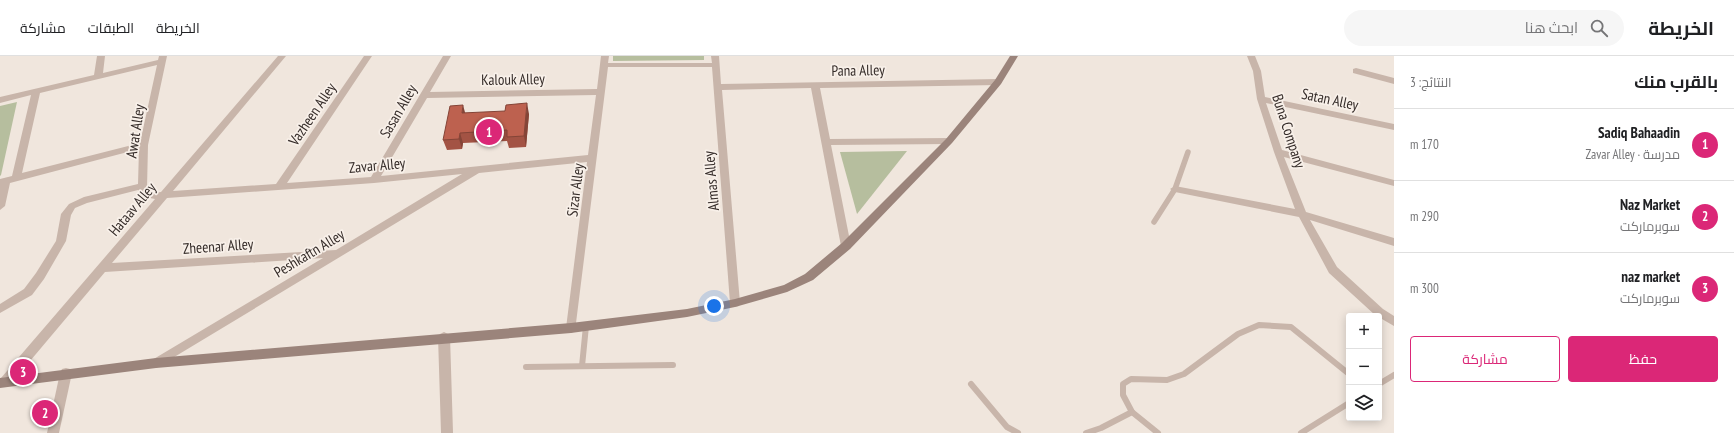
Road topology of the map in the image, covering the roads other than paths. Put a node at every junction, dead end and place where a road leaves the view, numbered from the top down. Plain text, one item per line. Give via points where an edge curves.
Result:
1 (101, 56) edge
2 (282, 56) edge
3 (368, 56) edge
4 (447, 56) edge
5 (1014, 56) edge
6 (1251, 56) edge
7 (162, 59) edge
8 (605, 60) edge
9 (716, 60) edge
10 (1356, 71) dead end
11 (98, 77) junction
12 (1394, 81) edge
13 (998, 82) junction
14 (815, 85) junction
15 (718, 87) junction
16 (36, 92) junction
17 (602, 92) junction
18 (424, 95) junction
19 (1261, 99) junction
20 (0, 100) edge
21 (1394, 127) edge
22 (949, 141) junction
23 (826, 142) junction
24 (144, 146) junction
25 (1188, 152) dead end
26 (1278, 152) junction
27 (593, 158) junction
28 (478, 169) junction
29 (16, 178) junction
30 (374, 180) junction
31 (3, 181) edge
32 (1394, 183) edge
33 (142, 186) junction
34 (279, 187) junction
35 (1175, 189) junction
36 (163, 196) junction
37 (0, 206) edge
38 (1302, 214) junction
39 (1154, 222) dead end
40 (1394, 242) edge
41 (846, 246) junction
42 (336, 253) junction
43 (101, 268) junction
44 (735, 303) junction
45 (0, 310) edge
46 (1394, 321) edge
47 (586, 326) junction
48 (571, 328) junction
49 (444, 337) junction
50 (156, 363) junction
51 (673, 365) dead end
52 (582, 366) junction
53 (526, 367) dead end
54 (1346, 372) edge
55 (66, 373) junction
56 (1394, 375) edge
57 (2, 382) edge
58 (1382, 382) edge
59 (971, 384) dead end
60 (1346, 405) edge
61 (1132, 412) junction
62 (53, 433) edge
63 (447, 433) edge
64 (1018, 433) edge
65 (1086, 433) edge
66 (1158, 433) edge
67 (1301, 433) edge

1 - 11 street
2 - 36 street, Hataav Alley
3 - 34 street, Vazheen Alley
4 - 18 street, Sasan Alley
5 - 13 street
6 - 19 street, Buna Company via 1257,71
7 - 11 street
7 - 24 street, Awat Alley
8 - 9 street
8 - 17 street, Sizar Alley
9 - 15 street, Almas Alley
10 - 12 street
11 - 16 street
13 - 14 street, Pana Alley
13 - 22 street
14 - 15 street, Pana Alley
14 - 23 street
15 - 44 street, Almas Alley
16 - 20 street
16 - 29 street
17 - 18 street, Kalouk Alley
17 - 27 street, Sizar Alley
18 - 30 street, Sasan Alley
19 - 21 street, Satan Alley
19 - 26 street, Buna Company
22 - 23 street
22 - 41 street
23 - 41 street
24 - 29 street
24 - 33 street, Awat Alley
25 - 35 lane
26 - 32 street
26 - 38 street, Buna Company
27 - 28 street, Zavar Alley
27 - 48 street, Sizar Alley
28 - 30 street, Zavar Alley
28 - 42 street, Peshkaftn Alley
29 - 31 street
30 - 34 street, Zavar Alley
31 - 37 street
33 - 36 street via 148,195
33 - 45 street via 84,200 72,206 66,214 61,242 40,276 28,292
34 - 36 street, Zavar Alley
35 - 38 street
35 - 39 lane
36 - 43 street, Hataav Alley
38 - 40 street
38 - 46 street, Buna Company via 1333,270 1379,312
41 - 44 street via 809,277 787,288
42 - 43 street, Zheenar Alley
42 - 50 street, Peshkaftn Alley
43 - 57 street, Hataav Alley
44 - 47 street via 687,313
47 - 48 street
47 - 52 lane
48 - 49 street
49 - 50 street
49 - 63 street
50 - 55 street
51 - 52 lane
52 - 53 lane
54 - 61 lane via 1290,327 1259,325 1238,334 1184,374 1167,380 1131,380 1123,384 1123,395
55 - 57 street
55 - 62 street
56 - 58 lane
59 - 64 lane via 1007,426
60 - 67 lane
61 - 65 lane
61 - 66 lane

